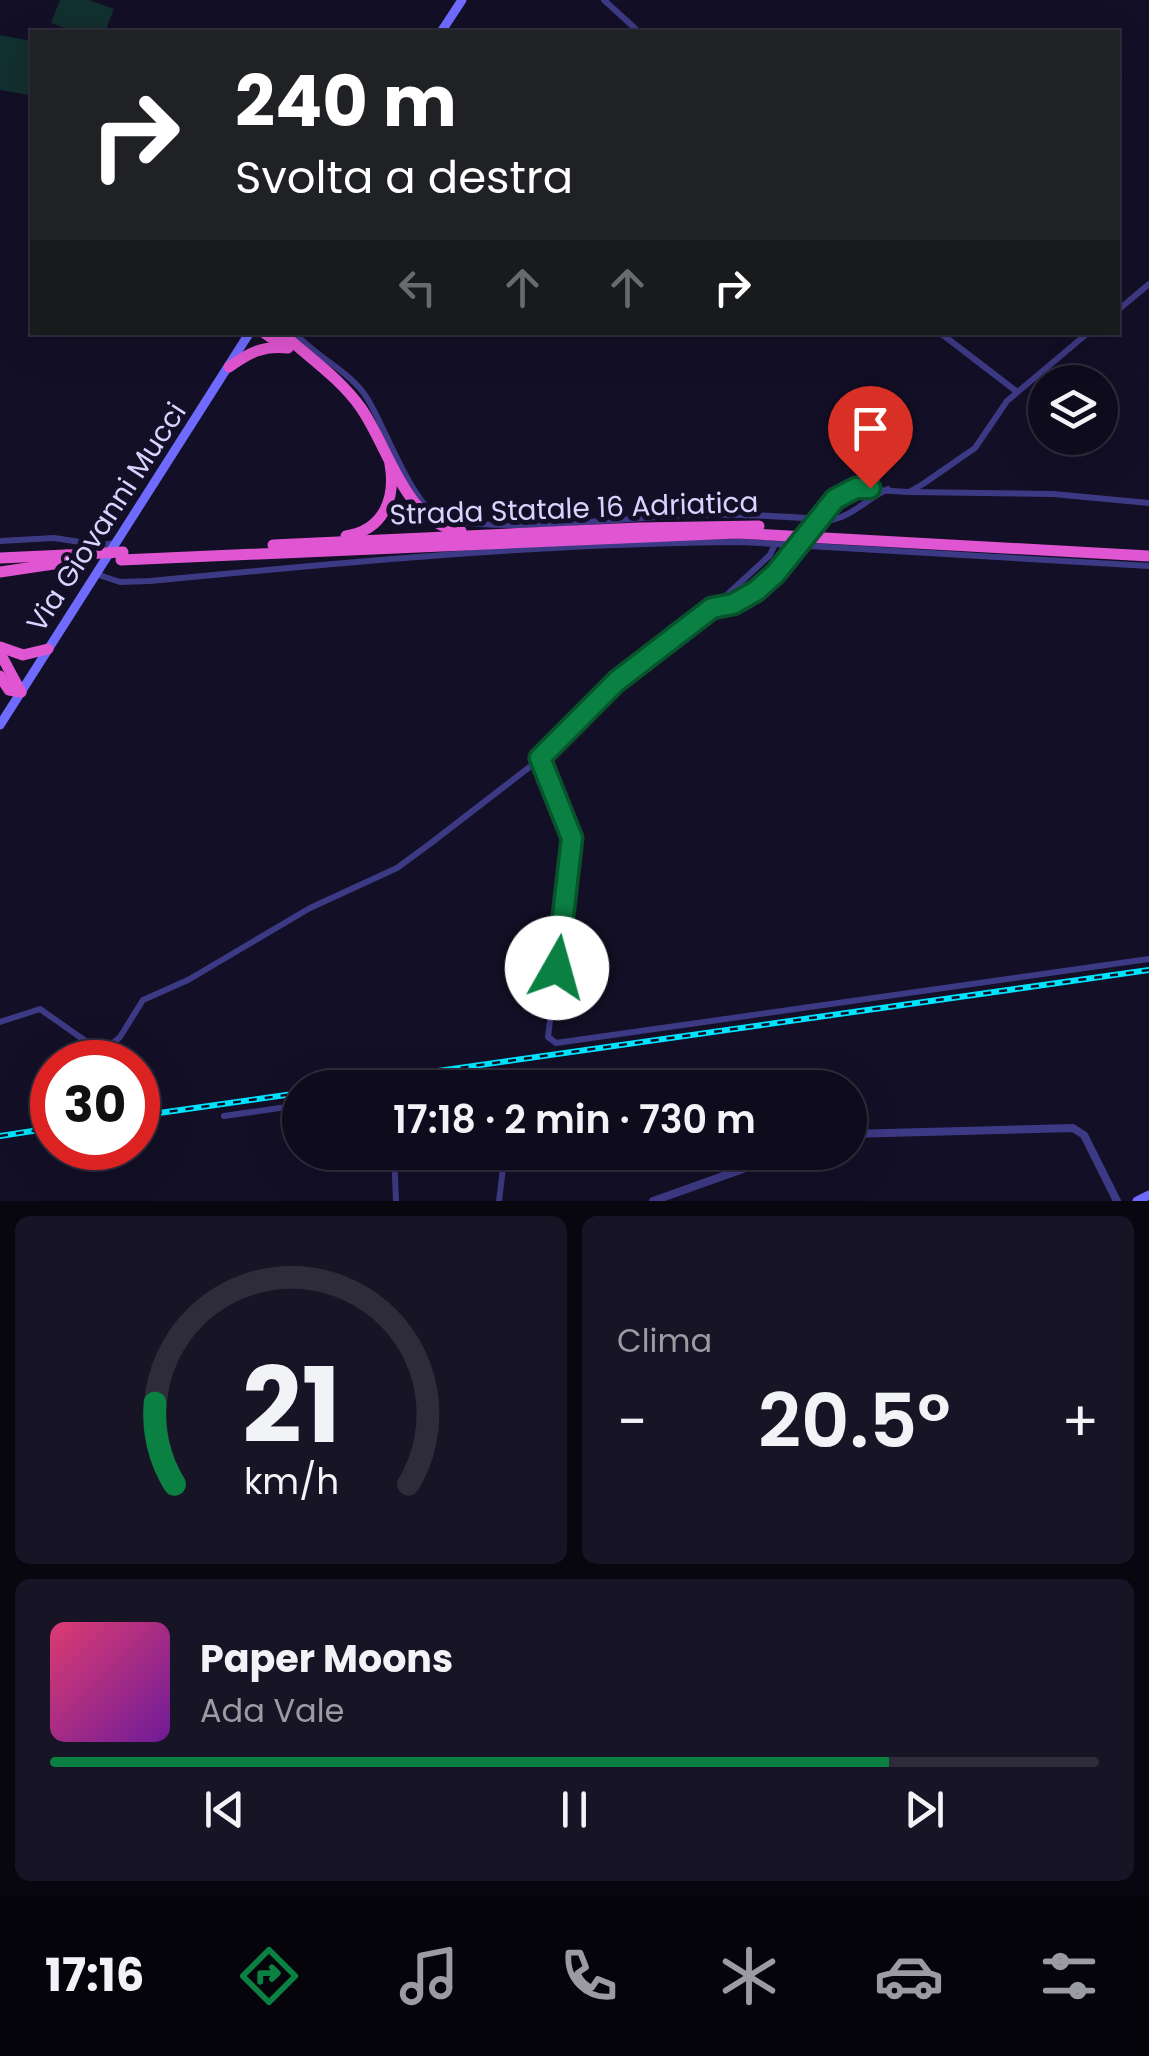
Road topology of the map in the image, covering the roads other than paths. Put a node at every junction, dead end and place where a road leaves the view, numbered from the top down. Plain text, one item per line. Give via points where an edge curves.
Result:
1 (462, 0) edge
2 (604, 0) edge
3 (443, 30) edge
4 (638, 30) edge
5 (1149, 284) edge
6 (1120, 308) edge
7 (248, 335) edge
8 (943, 335) edge
9 (1085, 335) edge
10 (287, 337) edge
11 (229, 367) junction
12 (1016, 391) junction
13 (388, 455) junction
14 (888, 489) junction
15 (909, 492) junction
16 (1149, 503) edge
17 (502, 534) junction
18 (0, 541) edge
19 (775, 544) junction
20 (258, 546) junction
21 (120, 552) junction
22 (1149, 554) edge
23 (0, 565) edge
24 (1149, 566) edge
25 (96, 574) junction
26 (712, 608) junction
27 (48, 649) junction
28 (0, 650) edge
29 (0, 676) edge
30 (21, 692) junction
31 (0, 725) edge
32 (540, 758) junction
33 (1149, 959) edge
34 (0, 1022) edge
35 (282, 1108) edge
36 (224, 1116) dead end
37 (867, 1134) edge
38 (395, 1170) edge
39 (503, 1170) edge
40 (741, 1170) edge
41 (1149, 1195) edge
42 (396, 1201) edge
43 (499, 1201) edge
44 (653, 1201) edge
45 (1117, 1201) edge
46 (1137, 1201) edge

1 - 3 main road
2 - 4 street
5 - 6 street
7 - 11 main road, Via Giovanni Mucci
8 - 12 street
9 - 12 street
10 - 11 highway
10 - 13 highway via 345,388
10 - 14 street via 356,385 421,501 451,521 490,526 697,515 830,520
11 - 21 main road, Via Giovanni Mucci
12 - 15 street via 975,448
13 - 17 highway via 418,509 438,525
13 - 20 highway via 391,497 368,529
14 - 15 street
14 - 26 street, bridge via 844,492 756,591
15 - 16 street
17 - 20 highway, Strada Statale 16 Adriatica
17 - 22 highway, Strada Statale 16 Adriatica via 734,524
18 - 21 street via 54,538
19 - 24 street
19 - 25 street via 443,555 150,581
19 - 26 street
20 - 21 highway, Strada Statale 16 Adriatica
21 - 22 highway, Strada Statale 16 Adriatica via 738,532
21 - 23 highway, Strada Statale 16 Adriatica, bridge
21 - 25 main road, Via Giovanni Mucci
25 - 27 main road, Via Giovanni Mucci
26 - 32 street via 617,681
27 - 28 highway via 23,656
27 - 30 main road, Via Giovanni Mucci
28 - 30 highway
29 - 30 highway via 8,690
30 - 31 main road, Via Giovanni Mucci
32 - 33 street via 572,838 548,1037 556,1044
32 - 34 street via 397,868 143,1000 105,1050 40,1010
35 - 36 street
37 - 45 street via 1073,1128 1084,1135
38 - 42 street
39 - 43 street
40 - 44 street
41 - 46 main road

